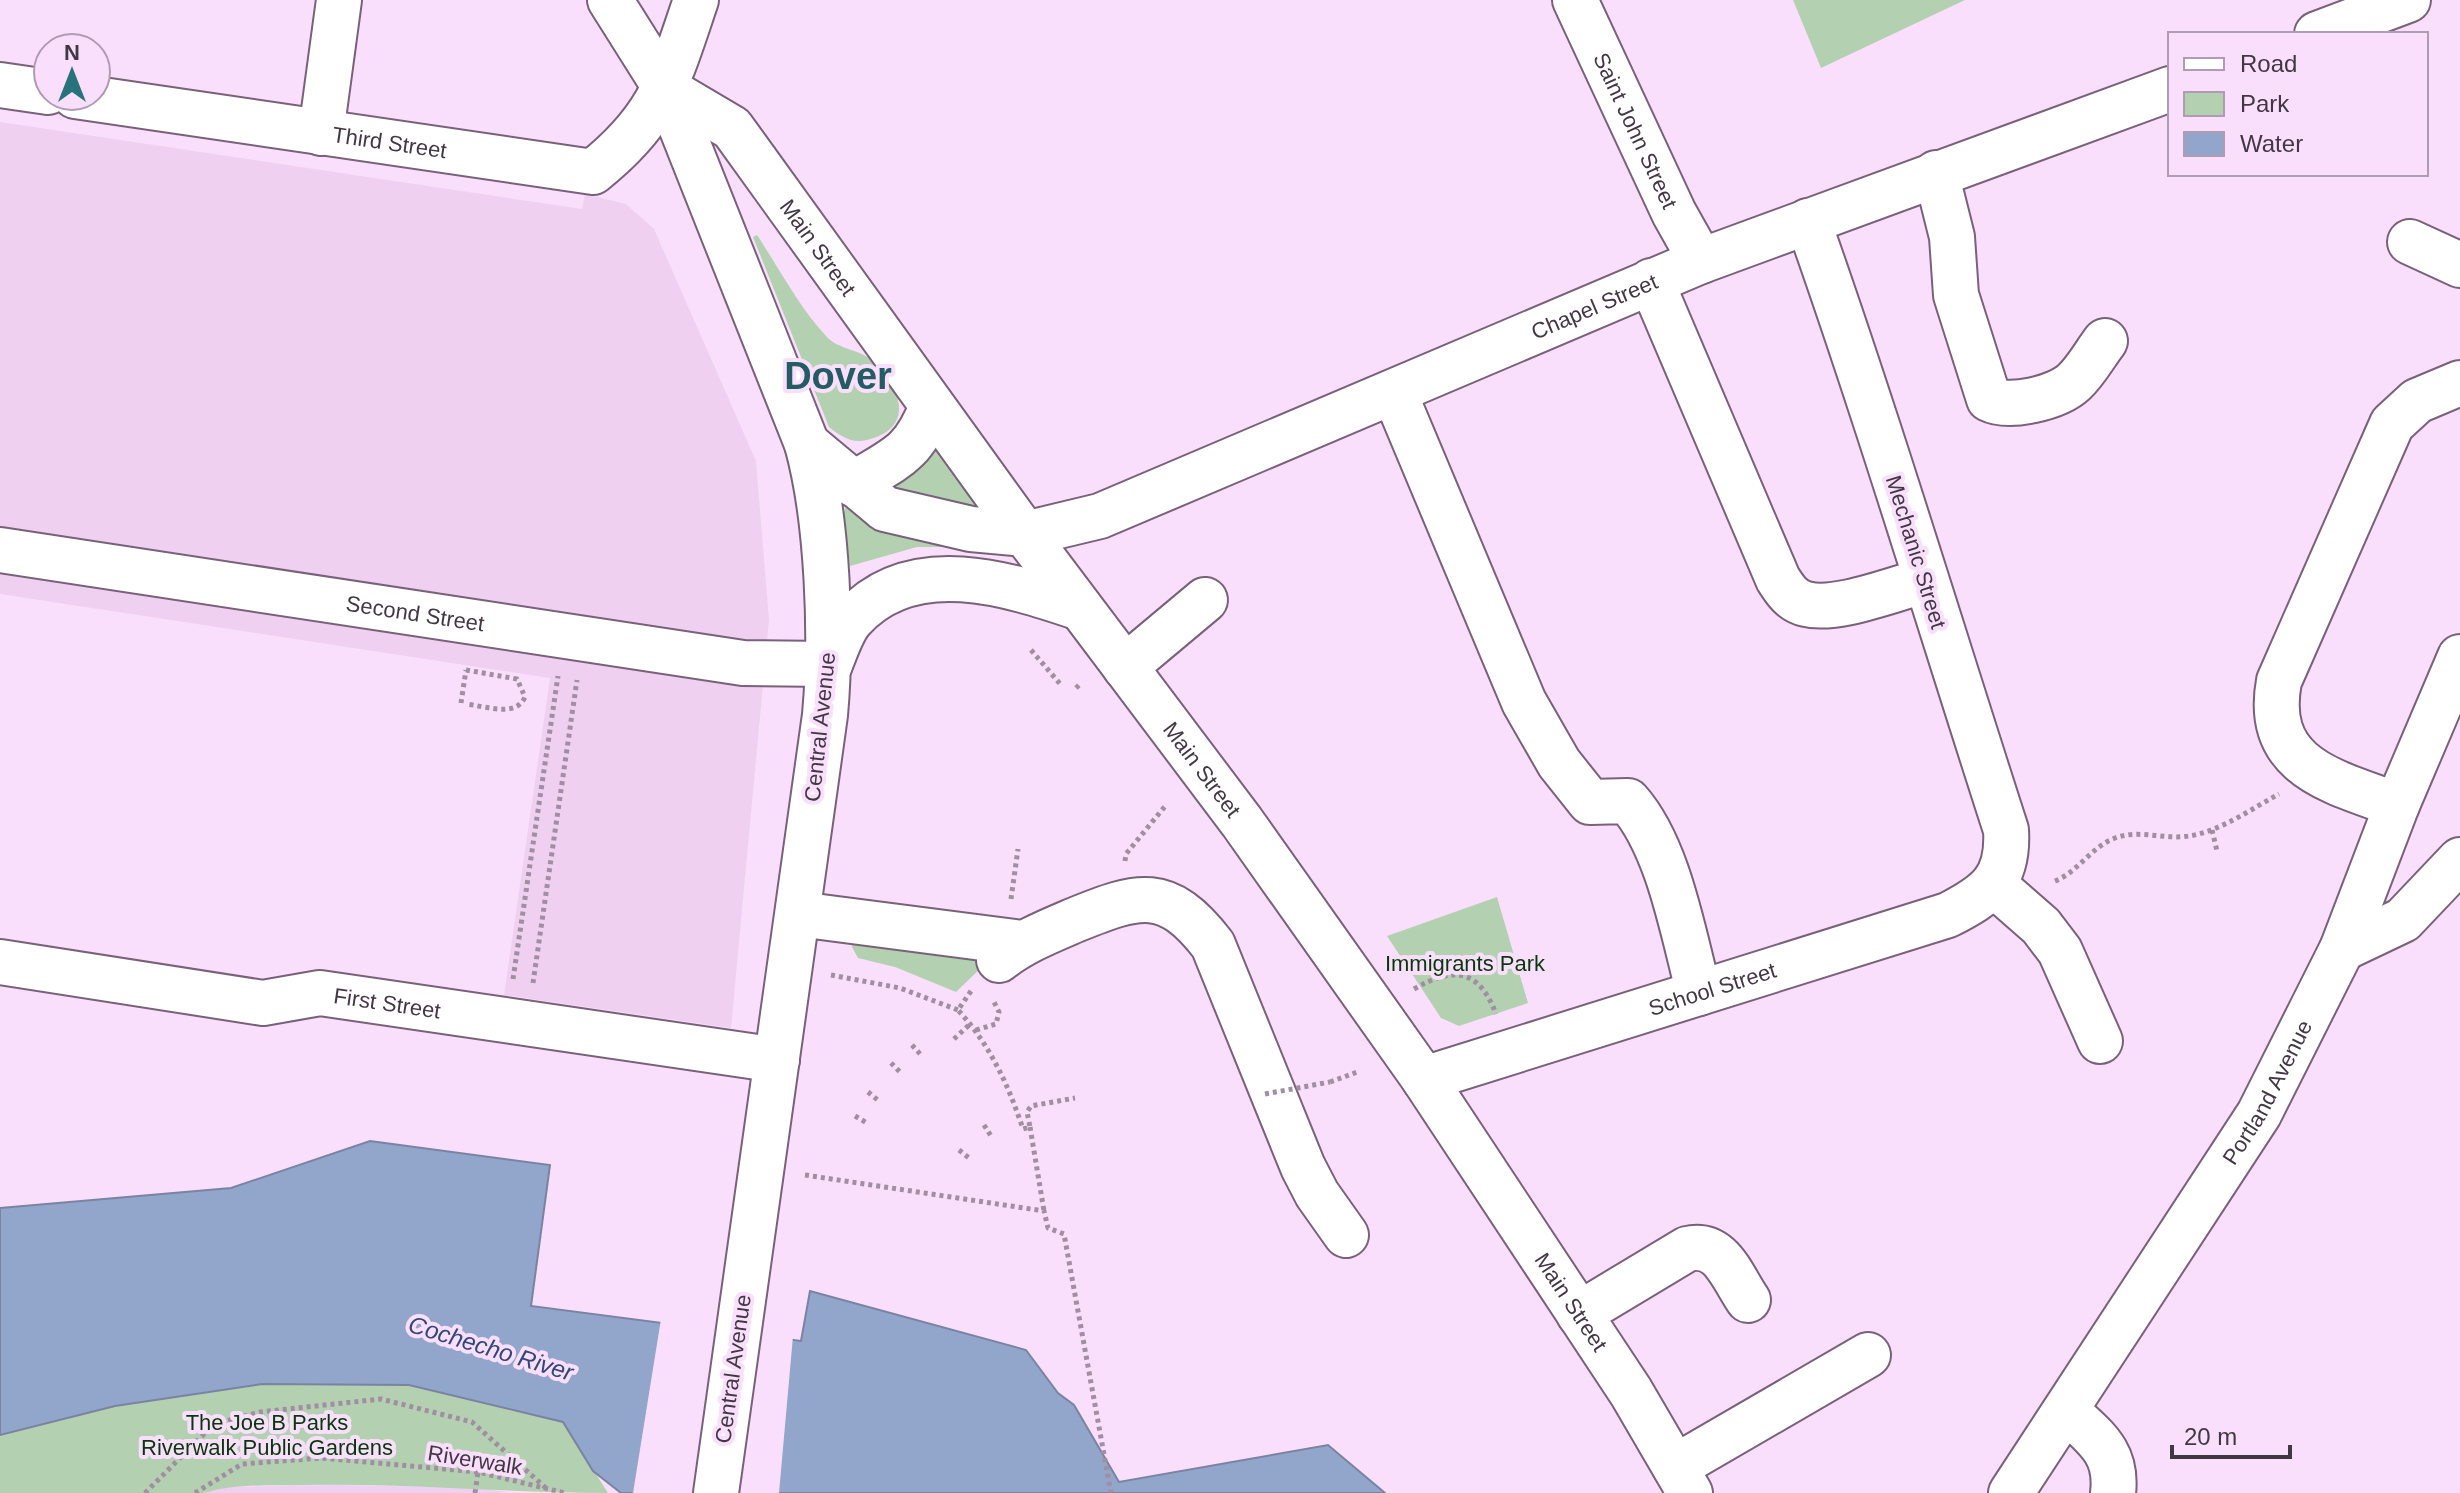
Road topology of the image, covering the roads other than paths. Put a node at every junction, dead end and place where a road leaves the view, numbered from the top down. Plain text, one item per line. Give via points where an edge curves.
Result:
1 (339, 0) edge
2 (610, 0) edge
3 (696, 0) edge
4 (1575, 0) edge
5 (2408, 0) edge
6 (2322, 32) edge
7 (0, 85) edge
8 (666, 89) junction
9 (32, 90) edge
10 (2168, 90) edge
11 (112, 102) edge
12 (321, 133) junction
13 (1936, 173) junction
14 (1808, 221) junction
15 (2410, 242) dead end
16 (1701, 261) junction
17 (2460, 265) edge
18 (1651, 281) junction
19 (2105, 341) dead end
20 (2460, 383) edge
21 (1394, 392) junction
22 (932, 406) junction
23 (807, 444) junction
24 (853, 484) junction
25 (1025, 534) junction
26 (0, 550) edge
27 (1924, 581) junction
28 (1205, 600) dead end
29 (1080, 608) junction
30 (2460, 657) edge
31 (830, 664) junction
32 (1125, 667) junction
33 (2397, 805) junction
34 (2460, 860) edge
35 (1993, 884) junction
36 (798, 914) junction
37 (2342, 949) junction
38 (0, 962) edge
39 (1699, 993) junction
40 (2100, 1041) dead end
41 (777, 1060) junction
42 (1424, 1079) junction
43 (1346, 1235) dead end
44 (1748, 1300) dead end
45 (1579, 1314) junction
46 (1868, 1355) dead end
47 (2066, 1410) junction
48 (1683, 1480) edge
49 (716, 1493) edge
50 (2011, 1493) edge
51 (2113, 1493) edge

1 - 12 main road
2 - 8 main road, Central Avenue
3 - 8 main road, Third Street
4 - 16 main road, Saint John Street
5 - 6 main road
7 - 9 main road
8 - 12 main road, Third Street via 629,143 593,172
8 - 22 main road, Main Street via 732,128
8 - 23 main road, Central Avenue
10 - 13 main road, Chapel Street
11 - 12 main road, Third Street
13 - 14 main road, Chapel Street
13 - 19 main road via 1952,237 1956,295 1989,399 2009,403 2058,392 2073,383
14 - 16 main road, Chapel Street
14 - 27 main road, Mechanic Street via 1854,348
15 - 17 main road
16 - 18 main road, Chapel Street
18 - 21 main road, Chapel Street
18 - 27 main road via 1789,595 1806,604 1829,605
20 - 33 main road via 2417,401 2392,424 2279,681 2274,707 2279,731 2292,753 2315,774
21 - 25 main road, Chapel Street via 1100,516
21 - 39 main road via 1518,689 1559,763 1590,802 1628,801 1646,821
22 - 24 main road via 919,439
22 - 25 main road, Main Street
23 - 24 main road, Chapel Street
23 - 31 main road, Central Avenue via 817,478
24 - 25 main road, Chapel Street via 885,509 971,529
25 - 29 main road, Main Street
26 - 31 main road, Second Street via 743,663
27 - 35 main road, Mechanic Street via 2006,830 2006,861
28 - 32 main road
29 - 31 main road via 996,583 926,579 885,594 851,619
29 - 32 main road, Main Street
30 - 33 main road, Portland Avenue
31 - 36 main road, Central Avenue
32 - 42 main road, Main Street
33 - 37 main road, Portland Avenue
34 - 37 main road via 2403,920
35 - 39 main road, School Street via 1948,915
35 - 40 main road via 2041,926 2060,951
36 - 41 main road, Central Avenue
36 - 43 main road via 1004,949 1120,901 1143,897 1168,903 1192,918 1213,945 1303,1167
37 - 47 main road, Portland Avenue via 2259,1114
38 - 41 main road, First Street via 263,1003 320,993
39 - 42 main road, School Street
41 - 49 main road, Central Avenue
42 - 45 main road, Main Street
44 - 45 main road via 1714,1249 1702,1246 1687,1249
45 - 48 main road, Main Street
46 - 48 main road
47 - 50 main road, Portland Avenue
47 - 51 main road via 2105,1447 2116,1472

